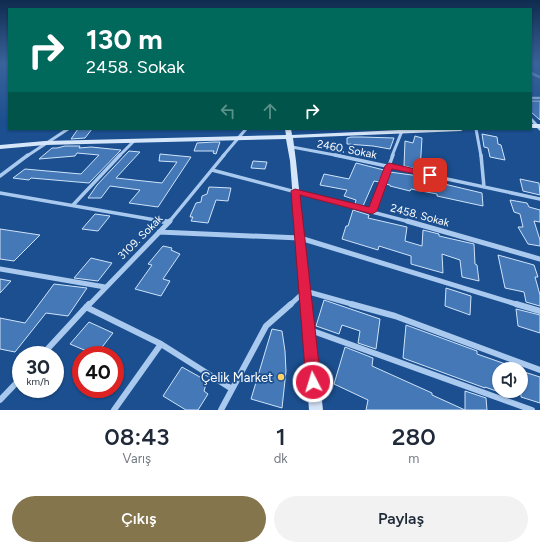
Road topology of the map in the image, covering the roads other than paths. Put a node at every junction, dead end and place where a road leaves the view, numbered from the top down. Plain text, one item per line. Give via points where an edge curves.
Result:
1 (66, 130) edge
2 (245, 130) edge
3 (401, 130) edge
4 (476, 130) edge
5 (289, 133) edge
6 (238, 139) junction
7 (134, 141) junction
8 (45, 143) junction
9 (0, 147) edge
10 (292, 147) junction
11 (389, 166) junction
12 (212, 170) junction
13 (0, 176) edge
14 (484, 187) junction
15 (295, 191) junction
16 (0, 193) edge
17 (540, 199) edge
18 (73, 205) junction
19 (372, 211) junction
20 (170, 222) junction
21 (159, 232) junction
22 (300, 238) junction
23 (540, 260) edge
24 (0, 269) edge
25 (105, 287) junction
26 (305, 290) junction
27 (86, 307) junction
28 (540, 311) edge
29 (308, 329) junction
30 (161, 344) junction
31 (50, 346) edge
32 (540, 370) edge
33 (12, 387) edge
34 (232, 389) junction
35 (0, 400) edge
36 (114, 410) edge
37 (221, 410) edge
38 (316, 410) edge
39 (532, 410) edge

1 - 8 street
2 - 6 street, 3109. Sokak
3 - 5 street
3 - 11 street
4 - 14 street
5 - 6 street
5 - 10 street
6 - 7 street
6 - 12 street, 3109. Sokak
7 - 8 street
7 - 18 street
8 - 9 street
8 - 13 street
10 - 11 street, 2460. Sokak
10 - 15 street
11 - 14 street, 2460. Sokak
11 - 19 street
12 - 15 street, 2458. Sokak
12 - 20 street, 3109. Sokak
14 - 17 street, 2460. Sokak
15 - 19 street, 2458. Sokak
15 - 22 street
16 - 18 street
18 - 20 street
19 - 23 street, 2458. Sokak
20 - 21 street, 3109. Sokak
21 - 22 street
21 - 25 street, 3109. Sokak
22 - 26 street
22 - 28 street
24 - 25 street
25 - 27 street, 3109. Sokak
26 - 29 street
26 - 32 street via 395,316
26 - 34 street via 266,326
27 - 30 street
27 - 31 street, 3109. Sokak
29 - 38 street
29 - 39 street
30 - 34 street
30 - 36 street
33 - 35 street
34 - 37 street

